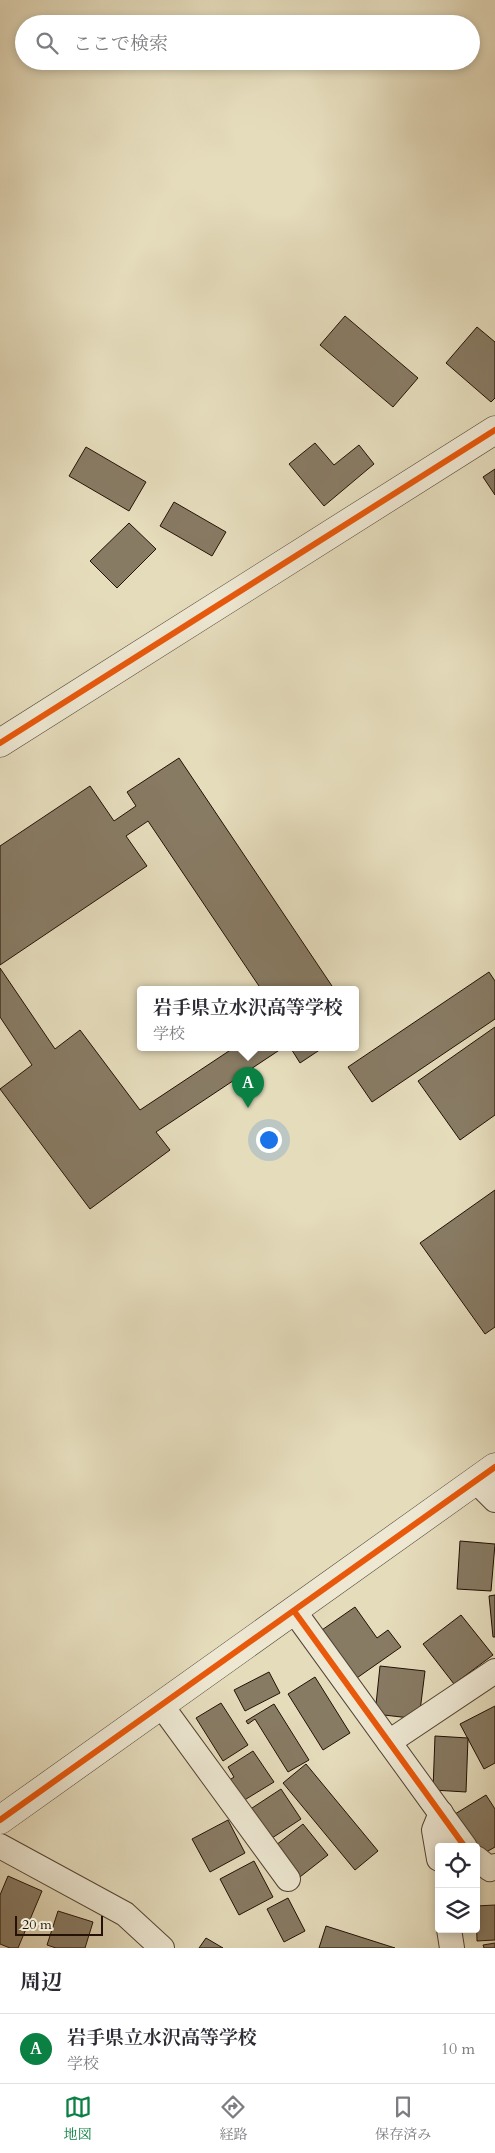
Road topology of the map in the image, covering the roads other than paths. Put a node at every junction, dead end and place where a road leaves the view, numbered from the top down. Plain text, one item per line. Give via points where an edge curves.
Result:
1 (495, 430) edge
2 (0, 742) edge
3 (485, 1474) edge
4 (495, 1500) edge
5 (294, 1611) junction
6 (495, 1671) edge
7 (162, 1705) junction
8 (389, 1742) junction
9 (441, 1813) junction
10 (0, 1820) edge
11 (436, 1843) edge
12 (462, 1843) edge
13 (0, 1846) edge
14 (480, 1861) edge
15 (495, 1866) edge
16 (288, 1879) dead end
17 (450, 1933) edge
18 (162, 1948) edge
19 (452, 1948) edge

1 - 2 street
3 - 4 street
3 - 5 street
5 - 7 street
5 - 8 street
6 - 8 street
7 - 10 street
7 - 16 street
8 - 9 street
9 - 11 street via 434,1830
9 - 12 street
13 - 18 street via 125,1914
14 - 15 street via 490,1869
17 - 19 street

